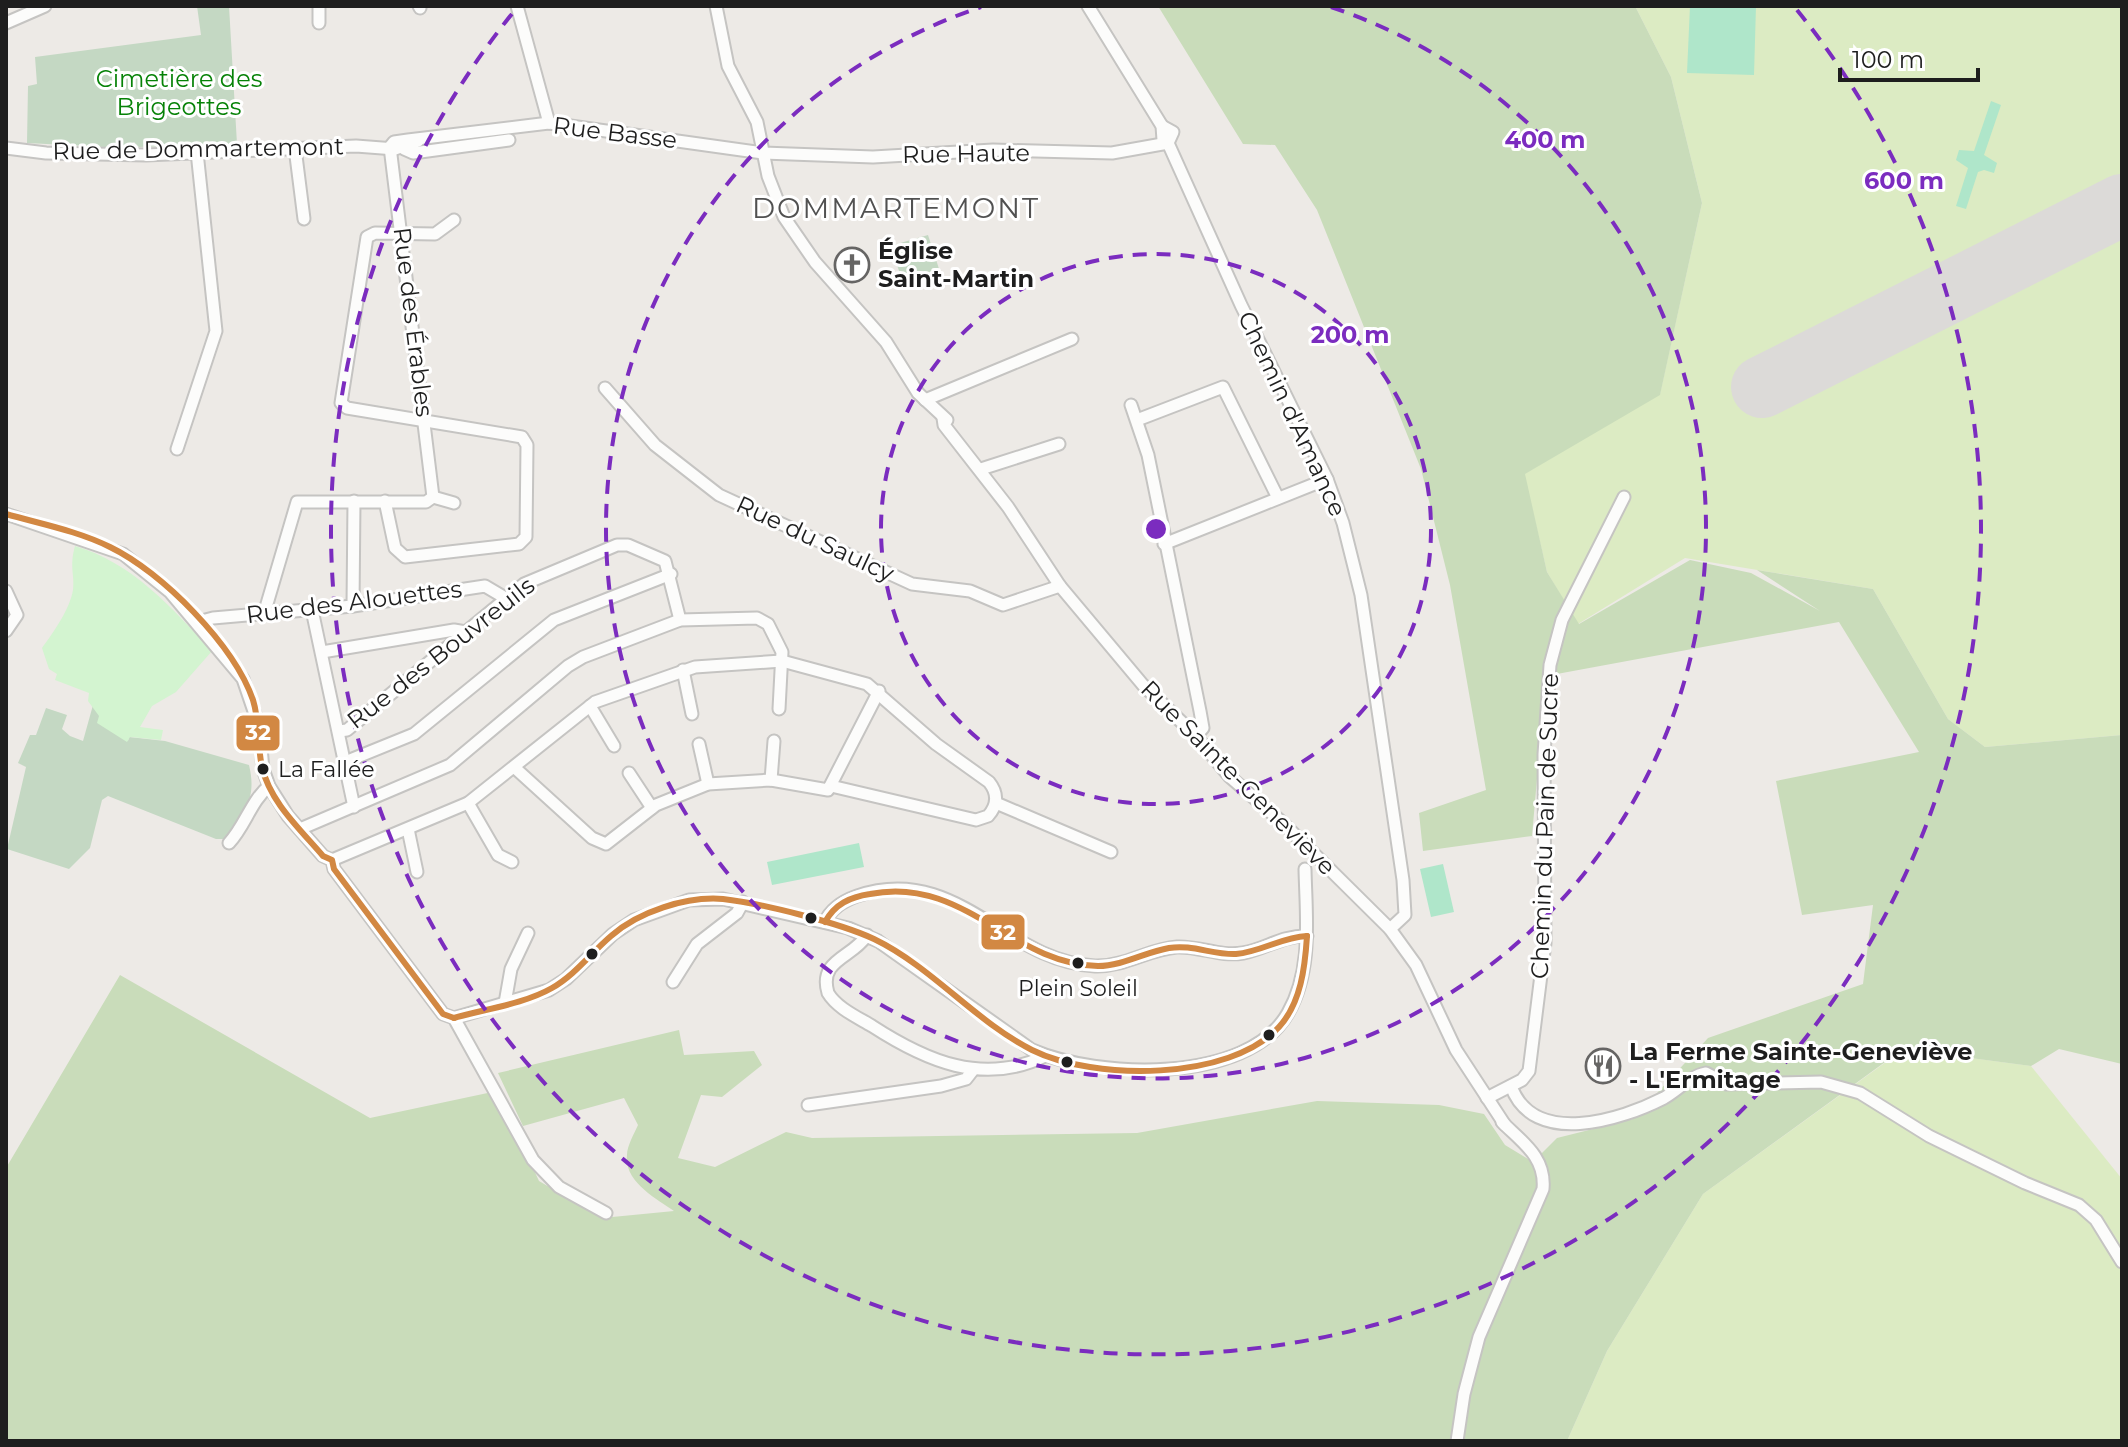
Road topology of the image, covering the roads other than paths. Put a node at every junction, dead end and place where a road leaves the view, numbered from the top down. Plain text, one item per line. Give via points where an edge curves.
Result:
1 (45, 6) edge
2 (319, 6) edge
3 (517, 6) edge
4 (716, 6) edge
5 (1088, 6) edge
6 (6, 23) edge
7 (319, 23) dead end
8 (549, 123) junction
9 (419, 140) junction
10 (509, 140) dead end
11 (1168, 143) junction
12 (390, 147) junction
13 (6, 148) edge
14 (295, 148) junction
15 (403, 149) junction
16 (197, 152) junction
17 (763, 153) junction
18 (304, 219) dead end
19 (454, 220) dead end
20 (401, 234) junction
21 (1072, 339) dead end
22 (605, 388) dead end
23 (925, 400) junction
24 (1131, 405) dead end
25 (1137, 420) junction
26 (426, 421) junction
27 (1059, 444) dead end
28 (177, 449) dead end
29 (981, 469) junction
30 (1327, 479) junction
31 (433, 497) junction
32 (1624, 497) dead end
33 (1278, 498) junction
34 (354, 501) junction
35 (385, 501) junction
36 (454, 503) dead end
37 (6, 514) edge
38 (1164, 544) junction
39 (671, 574) junction
40 (1060, 586) junction
41 (6, 591) edge
42 (507, 599) junction
43 (353, 606) junction
44 (312, 610) junction
45 (264, 614) junction
46 (680, 620) junction
47 (198, 622) junction
48 (6, 631) edge
49 (466, 632) junction
50 (322, 652) junction
51 (782, 661) junction
52 (683, 670) junction
53 (879, 691) junction
54 (590, 706) junction
55 (779, 709) dead end
56 (692, 714) dead end
57 (339, 731) junction
58 (1193, 733) junction
59 (774, 741) dead end
60 (699, 744) dead end
61 (614, 746) dead end
62 (345, 762) junction
63 (515, 768) junction
64 (629, 773) dead end
65 (771, 780) junction
66 (708, 784) junction
67 (269, 786) junction
68 (831, 786) junction
69 (468, 803) junction
70 (996, 803) junction
71 (354, 807) junction
72 (652, 808) junction
73 (300, 829) junction
74 (408, 829) junction
75 (229, 843) dead end
76 (1111, 852) dead end
77 (332, 860) junction
78 (512, 862) dead end
79 (1305, 869) dead end
80 (417, 872) dead end
81 (743, 902) junction
82 (825, 922) junction
83 (1390, 929) junction
84 (528, 933) dead end
85 (867, 935) junction
86 (1307, 936) junction
87 (673, 982) dead end
88 (505, 1003) junction
89 (454, 1018) junction
90 (1045, 1056) junction
91 (973, 1070) junction
92 (1511, 1086) junction
93 (1487, 1098) junction
94 (808, 1105) dead end
95 (606, 1213) dead end
96 (2122, 1262) edge
97 (1457, 1441) edge

1 - 6 street
2 - 7 street
3 - 8 street
4 - 17 street, Rue Sainte-Geneviève via 728,66 755,118
5 - 11 street, Chemin d'Amance via 1162,126 1173,132
8 - 9 street, Rue Basse
8 - 17 street, Rue Basse
9 - 12 street, Rue Basse
9 - 15 street, Rue Basse
10 - 15 street via 413,153
11 - 17 street, Rue Haute via 1112,153
11 - 30 street, Chemin d'Amance
12 - 14 street, Rue de Dommartemont
12 - 15 street
12 - 20 street, Rue des Érables
13 - 16 street, Rue de Dommartemont via 46,153
14 - 16 street, Rue de Dommartemont
14 - 18 street
16 - 28 street via 216,331
17 - 23 street, Rue Sainte-Geneviève via 774,195 796,237 879,333
19 - 20 street via 439,233
20 - 26 street, Rue des Érables
20 - 26 street via 371,234 365,241 341,397 347,408
21 - 23 street
22 - 40 street, Rue du Saulcy via 655,445 719,495 912,584 970,591 1003,605
23 - 29 street, Rue Sainte-Geneviève via 962,437
24 - 25 street
25 - 33 street via 1223,387
25 - 38 street
26 - 31 street, Rue des Érables
26 - 35 street via 512,433 524,440 526,537 519,544 405,557 395,548
27 - 29 street
29 - 40 street, Rue Sainte-Geneviève
30 - 33 street
30 - 83 street, Chemin d'Amance via 1361,595 1397,833 1405,912
31 - 35 street via 426,502
31 - 36 street
32 - 92 street, Chemin du Pain de Sucre via 1566,610 1550,665 1544,754 1544,958 1529,1071
33 - 38 street
34 - 35 street
34 - 43 street
34 - 45 street via 302,501 293,506
37 - 47 street via 123,554
38 - 58 street via 1203,728
39 - 42 street, Rue des Bouvreuils via 665,561 622,544 532,579
39 - 46 street
39 - 62 street via 554,620 414,734
40 - 58 street, Rue Sainte-Geneviève via 1143,685
41 - 48 street via 17,615
42 - 43 street, Rue des Alouettes via 485,586
42 - 49 street, Rue des Bouvreuils
43 - 44 street, Rue des Alouettes
44 - 45 street, Rue des Alouettes
44 - 50 street
45 - 47 street, Rue des Alouettes
46 - 51 street via 763,619 779,644
46 - 71 street via 583,657 450,765
47 - 67 street via 248,689
49 - 50 street
49 - 57 street, Rue des Bouvreuils via 347,730
50 - 57 street
51 - 52 street
51 - 53 street
51 - 55 street
52 - 54 street
52 - 56 street
53 - 68 street
53 - 70 street via 936,744 989,782
54 - 61 street
54 - 63 street
57 - 62 street
58 - 83 street, Rue Sainte-Geneviève via 1229,776
59 - 65 street
60 - 66 street
62 - 71 street
63 - 69 street
63 - 72 street via 600,844
64 - 72 street
65 - 66 street
65 - 68 street via 821,792
66 - 72 street
67 - 73 street
67 - 75 street
68 - 70 street via 976,820 988,816
69 - 74 street
69 - 78 street via 498,855
70 - 76 street
71 - 73 street
73 - 77 street
74 - 77 street
74 - 80 street
77 - 89 street via 443,1014
79 - 86 street
81 - 82 street
81 - 87 street via 737,913 697,944
81 - 88 street via 699,899 658,909 625,924 555,986
82 - 85 street
82 - 86 street via 836,907 867,893 929,892 1037,950 1095,966 1132,962 1178,947 1237,954 1286,936
83 - 93 street, Rue Sainte-Geneviève via 1416,965 1456,1050
84 - 88 street via 511,969
85 - 90 street
85 - 91 street via 858,948 829,967 825,982 831,998 911,1052
86 - 90 street via 1304,969 1287,1015 1270,1036 1238,1054 1135,1070 1087,1067
88 - 89 street
89 - 95 street via 533,1160 559,1187
90 - 91 street via 1021,1066
91 - 94 street via 966,1079 941,1086
92 - 93 street
92 - 96 street via 1525,1109 1565,1124 1616,1116 1663,1098 1706,1073 1727,1084 1821,1082 1846,1087 1929,1136 2079,1205 2096,1220
93 - 97 street, Rue Sainte-Geneviève via 1490,1110 1537,1158 1544,1173 1543,1189 1479,1337

